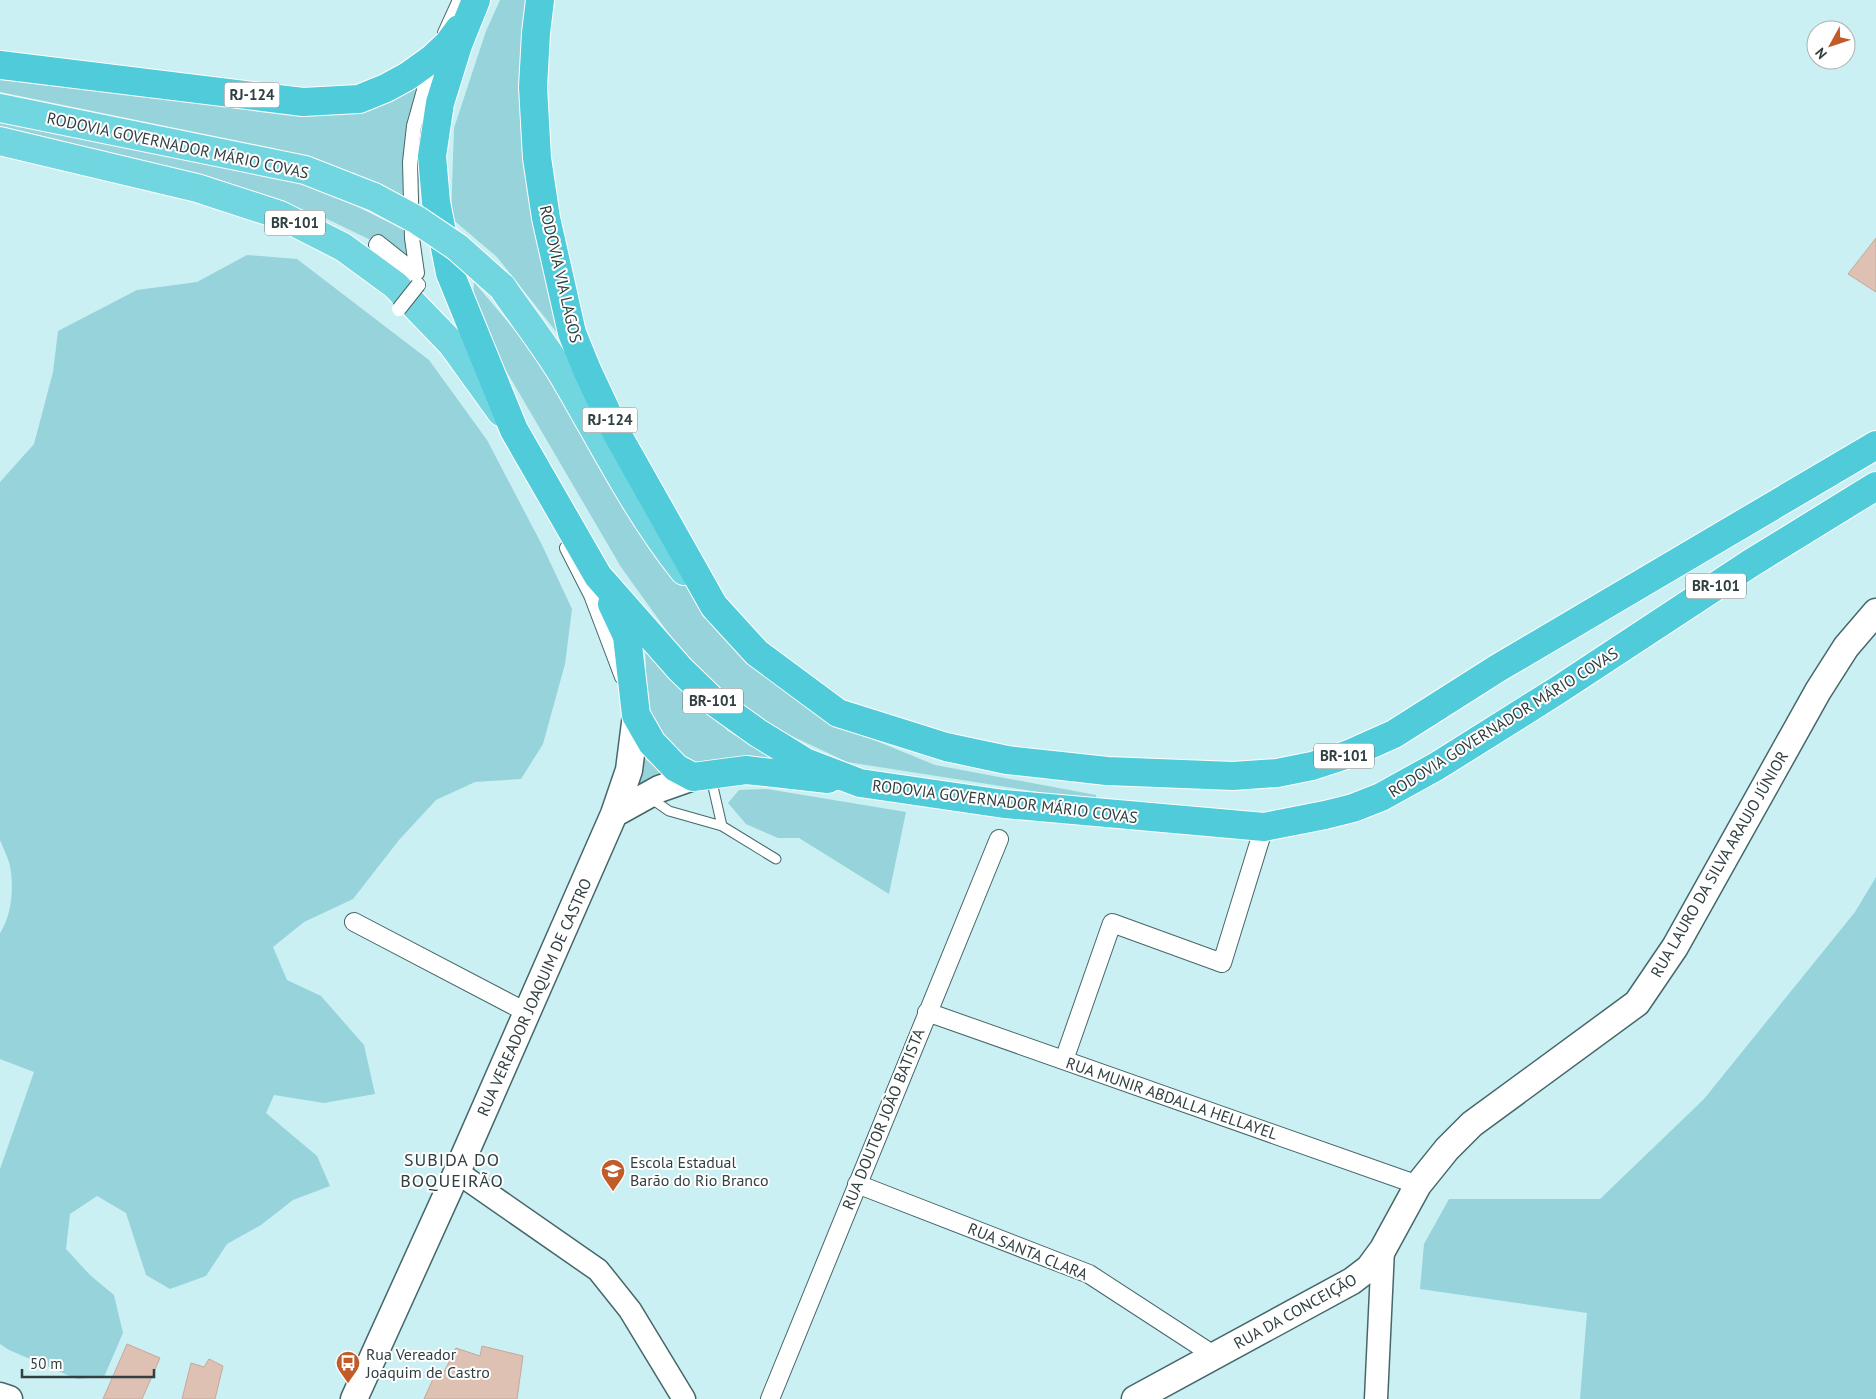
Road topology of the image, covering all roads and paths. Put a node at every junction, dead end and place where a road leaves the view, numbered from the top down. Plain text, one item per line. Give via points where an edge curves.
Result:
1 (540, 0) edge
2 (470, 4) edge
3 (433, 58) junction
4 (0, 65) edge
5 (0, 108) edge
6 (0, 141) edge
7 (503, 428) junction
8 (1876, 445) edge
9 (1876, 486) edge
10 (1876, 500) edge
11 (598, 576) junction
12 (714, 606) junction
13 (1876, 612) edge
14 (1558, 690) junction
15 (636, 715) junction
16 (702, 776) junction
17 (860, 783) junction
18 (648, 796) junction
19 (614, 814) junction
20 (722, 826) junction
21 (1264, 827) junction
22 (999, 840) dead end
23 (776, 859) dead end
24 (354, 922) dead end
25 (526, 1012) junction
26 (927, 1012) junction
27 (1064, 1060) junction
28 (457, 1172) junction
29 (857, 1184) junction
30 (1418, 1185) junction
31 (1384, 1249) junction
32 (1352, 1281) junction
33 (1380, 1305) junction
34 (1215, 1356) junction
35 (0, 1396) edge
36 (9, 1399) edge
37 (354, 1399) edge
38 (684, 1399) edge
39 (770, 1399) edge
40 (1135, 1399) edge
41 (1376, 1399) edge

1 - 12 highway, RODOVIA VIA LAGOS / RJ-124 via 533,86 537,158 546,218 572,333 616,432
2 - 3 highway, RJ-124 via 448,44
2 - 7 highway, RJ-124 via 440,103 432,156 450,273
3 - 4 highway, RJ-124 via 408,76 359,99 303,102
3 - 7 street, bridge via 414,126 410,162 412,238 417,273 378,242 376,245 418,285 399,309 439,344
5 - 12 highway, RODOVIA GOVERNADOR MÁRIO COVAS / BR-101, bridge via 305,170 374,196 458,246 502,287 562,374 653,528
6 - 7 highway, RODOVIA GOVERNADOR MÁRIO COVAS / BR-101 via 197,188 280,215 343,248 395,286 452,344
7 - 11 highway, RODOVIA GOVERNADOR MÁRIO COVAS / BR-101
7 - 15 street via 592,595
8 - 12 highway, RODOVIA GOVERNADOR MÁRIO COVAS / BR-101 via 1498,668 1394,734 1349,754 1277,773 1233,776 1107,771 1007,760 946,747 838,713 757,653
9 - 14 highway, RODOVIA GOVERNADOR MÁRIO COVAS / BR-101
10 - 14 highway
11 - 15 highway via 627,636
11 - 17 highway, RODOVIA GOVERNADOR MÁRIO COVAS / BR-101 via 680,669 712,700 805,762
13 - 30 main road, RUA LAURO DA SILVA ARAUJO JÚNIOR via 1846,647 1818,691 1675,947 1636,1003 1472,1124
14 - 21 highway, RODOVIA GOVERNADOR MÁRIO COVAS / BR-101 via 1381,797 1325,816
15 - 16 highway via 652,743 676,768
15 - 19 main road, RUA VEREADOR JOAQUIM DE CASTRO via 629,770
16 - 17 highway via 746,770
16 - 18 main road via 659,789
16 - 20 lane
17 - 21 highway, RODOVIA GOVERNADOR MÁRIO COVAS / BR-101 via 1004,804
18 - 19 main road
18 - 20 lane via 669,811
19 - 25 main road, RUA VEREADOR JOAQUIM DE CASTRO
20 - 23 lane
21 - 27 street via 1222,963 1112,923
22 - 26 street, RUA DOUTOR JOÃO BATISTA
24 - 25 street
25 - 28 main road, RUA VEREADOR JOAQUIM DE CASTRO
26 - 27 street, RUA MUNIR ABDALLA HELLAYEL
26 - 29 street, RUA DOUTOR JOÃO BATISTA
27 - 30 street, RUA MUNIR ABDALLA HELLAYEL
28 - 37 main road, RUA VEREADOR JOAQUIM DE CASTRO
28 - 38 street via 598,1270 630,1310
29 - 34 street, RUA SANTA CLARA via 1089,1274
29 - 39 street, RUA DOUTOR JOÃO BATISTA
30 - 31 main road, RUA DA CONCEIÇÃO
31 - 32 main road, RUA DA CONCEIÇÃO via 1369,1268
31 - 33 street
32 - 33 street via 1370,1286
32 - 34 main road, RUA DA CONCEIÇÃO
33 - 41 street
34 - 40 main road, RUA DA CONCEIÇÃO
35 - 36 main road

